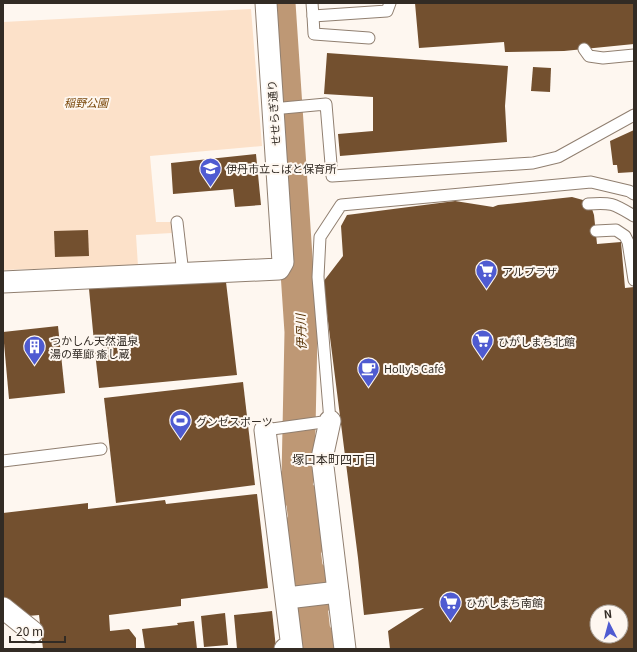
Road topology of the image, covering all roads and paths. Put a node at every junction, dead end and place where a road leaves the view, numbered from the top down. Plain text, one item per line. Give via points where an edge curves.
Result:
1 (266, 3) edge
2 (312, 3) edge
3 (390, 3) edge
4 (313, 16) junction
5 (369, 38) dead end
6 (584, 49) dead end
7 (634, 55) edge
8 (276, 108) junction
9 (634, 115) edge
10 (634, 194) edge
11 (588, 204) dead end
12 (634, 216) edge
13 (178, 222) dead end
14 (596, 231) dead end
15 (183, 274) junction
16 (634, 280) edge
17 (3, 282) edge
18 (323, 422) junction
19 (275, 428) joint
20 (101, 449) dead end
21 (3, 461) edge
22 (338, 592) junction
23 (287, 598) junction
24 (3, 608) edge
25 (33, 632) dead end
26 (285, 649) edge
27 (345, 649) edge

1 - 8 street, せせらぎ通り
2 - 4 lane
3 - 4 lane via 388,11
4 - 5 lane via 314,34
6 - 7 lane via 589,56 603,58
8 - 9 lane via 326,104 332,176 533,162 558,156
8 - 15 street, せせらぎ通り via 283,262 279,269
10 - 18 lane via 591,182 341,205 320,237 318,277
11 - 12 lane via 610,203
13 - 15 lane
14 - 16 lane via 616,230 625,236
15 - 17 street
18 - 19 lane
18 - 22 street via 322,458
19 - 23 street
20 - 21 lane
22 - 23 street
22 - 27 street
23 - 26 street via 292,648
24 - 25 street

